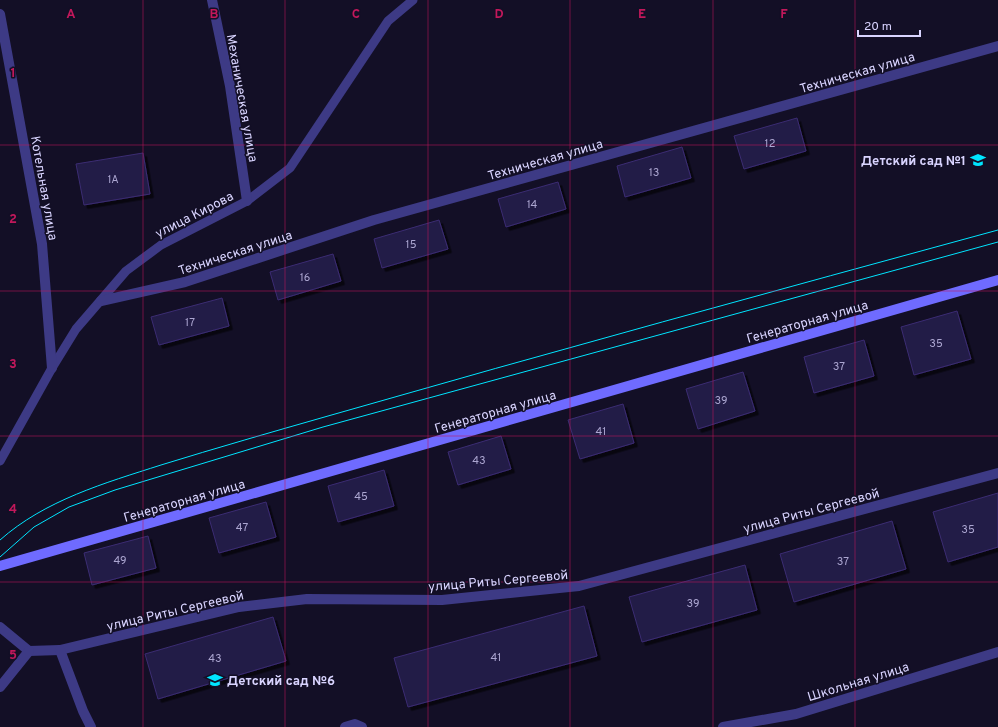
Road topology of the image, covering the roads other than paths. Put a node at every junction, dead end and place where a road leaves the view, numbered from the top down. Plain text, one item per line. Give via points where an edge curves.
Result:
1 (212, 0) edge
2 (414, 0) edge
3 (0, 14) edge
4 (998, 46) edge
5 (247, 202) junction
6 (998, 280) edge
7 (101, 301) junction
8 (52, 368) junction
9 (0, 461) edge
10 (998, 473) edge
11 (0, 566) edge
12 (0, 627) edge
13 (60, 650) junction
14 (29, 651) junction
15 (998, 652) edge
16 (0, 687) edge
17 (91, 727) edge
18 (345, 727) edge
19 (362, 727) edge
20 (723, 727) edge

1 - 5 street, Механическая улица via 230,86
2 - 5 lane, улица Кирова via 388,21 290,168
3 - 8 street, Котельная улица via 42,244
4 - 7 street, Техническая улица via 374,220 185,282
5 - 7 lane, улица Кирова via 161,245 126,272
6 - 11 main road, Генераторная улица
7 - 8 lane, улица Кирова via 76,329
8 - 9 lane, улица Кирова
10 - 13 street, улица Риты Сергеевой via 579,586 442,600 308,598 239,607
12 - 14 street
13 - 14 street, улица Риты Сергеевой
13 - 17 street
14 - 16 street
15 - 20 street, Школьная улица via 796,714
18 - 19 street via 355,724

